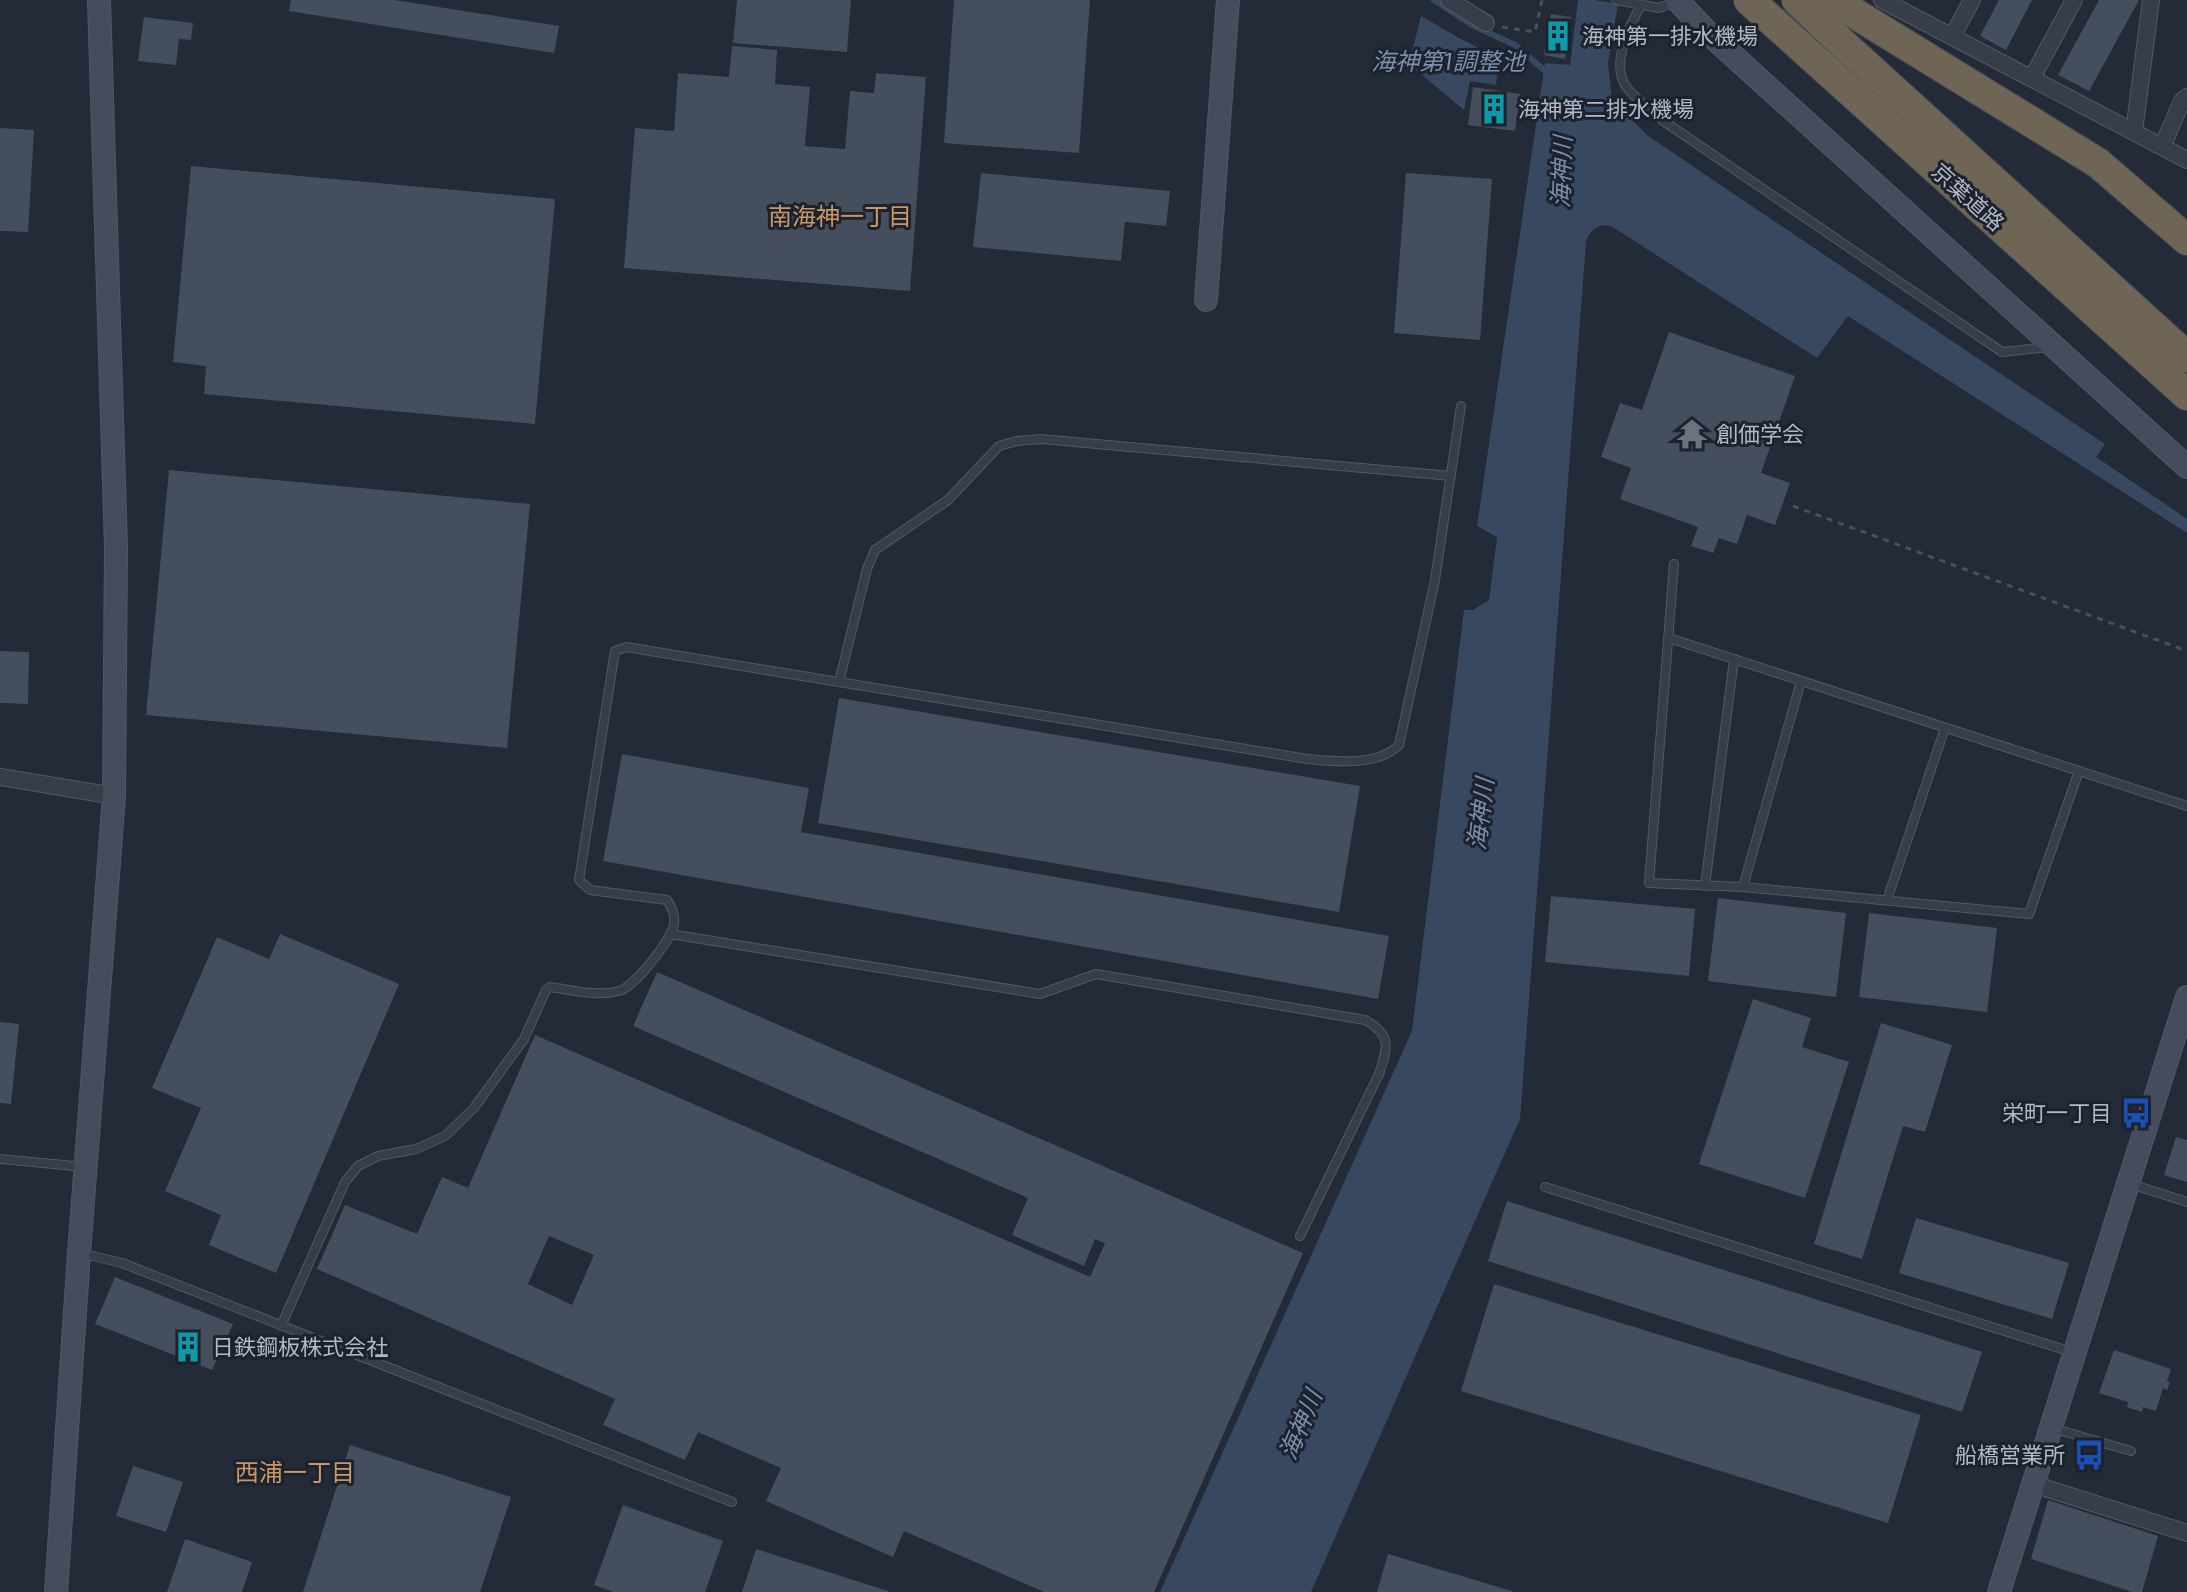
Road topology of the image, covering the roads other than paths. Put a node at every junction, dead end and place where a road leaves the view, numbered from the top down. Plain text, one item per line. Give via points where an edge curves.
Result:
1 (99, 0) edge
2 (1228, 0) edge
3 (1449, 0) edge
4 (1616, 0) edge
5 (1677, 0) edge
6 (1749, 0) edge
7 (1797, 0) edge
8 (1833, 0) edge
9 (1882, 0) edge
10 (1972, 0) edge
11 (2074, 0) edge
12 (2151, 0) edge
13 (1641, 5) junction
14 (1486, 23) road end
15 (1952, 37) junction
16 (2032, 78) junction
17 (2187, 97) edge
18 (2134, 132) junction
19 (2162, 147) junction
20 (2187, 160) edge
21 (2187, 240) edge
22 (1206, 300) dead end
23 (2053, 346) junction
24 (2187, 357) edge
25 (2187, 395) edge
26 (1461, 406) dead end
27 (2187, 467) edge
28 (1451, 476) junction
29 (1674, 564) dead end
30 (1669, 638) junction
31 (1734, 659) junction
32 (1801, 681) junction
33 (839, 682) junction
34 (1945, 728) junction
35 (2079, 771) junction
36 (0, 777) edge
37 (114, 796) junction
38 (2187, 806) edge
39 (1705, 886) junction
40 (1743, 887) junction
41 (1887, 900) junction
42 (670, 934) junction
43 (2187, 997) edge
44 (0, 1159) edge
45 (86, 1167) junction
46 (2128, 1183) junction
47 (1545, 1187) dead end
48 (2187, 1202) edge
49 (1300, 1236) dead end
50 (79, 1253) junction
51 (281, 1326) junction
52 (2076, 1353) junction
53 (2052, 1427) junction
54 (2131, 1451) dead end
55 (2033, 1484) junction
56 (732, 1502) dead end
57 (2187, 1533) edge
58 (56, 1592) edge
59 (1999, 1592) edge

1 - 37 street via 116,547
2 - 22 street
3 - 14 street
4 - 13 lane
5 - 13 lane via 1659,8
5 - 23 street
6 - 25 highway, 京葉道路
7 - 24 highway, 京葉道路
8 - 21 highway via 2098,163
9 - 15 street
10 - 15 street
11 - 16 street
12 - 18 street
13 - 23 lane via 1627,31 1620,70 1627,88 1662,120 2002,352
15 - 16 street
16 - 18 street
17 - 19 street
18 - 19 street
19 - 20 street
23 - 27 street
26 - 28 lane
28 - 33 lane via 1041,439 999,446 948,500 875,550
28 - 33 lane via 1435,580 1399,745 1379,758 1307,759
29 - 30 lane
30 - 31 lane
30 - 39 lane via 1649,883
31 - 32 lane
31 - 39 lane
32 - 34 lane
32 - 40 lane
33 - 42 lane via 626,647 615,651 579,880 590,890 667,900 674,912
34 - 35 lane
34 - 41 lane
35 - 38 lane
35 - 41 lane via 2029,914
36 - 37 street
37 - 45 street
39 - 40 lane
40 - 41 lane
42 - 49 lane via 1040,994 1096,974 1365,1020 1380,1029 1386,1053
42 - 51 lane via 657,956 623,990 600,994 550,987 524,1039 474,1108 445,1136 358,1166 345,1182
43 - 46 street
44 - 45 lane
45 - 50 street
46 - 48 lane
46 - 52 street
47 - 52 lane
50 - 51 lane via 122,1263
50 - 58 street
51 - 56 lane
52 - 53 street
53 - 54 lane
53 - 55 street
55 - 57 street
55 - 59 street

